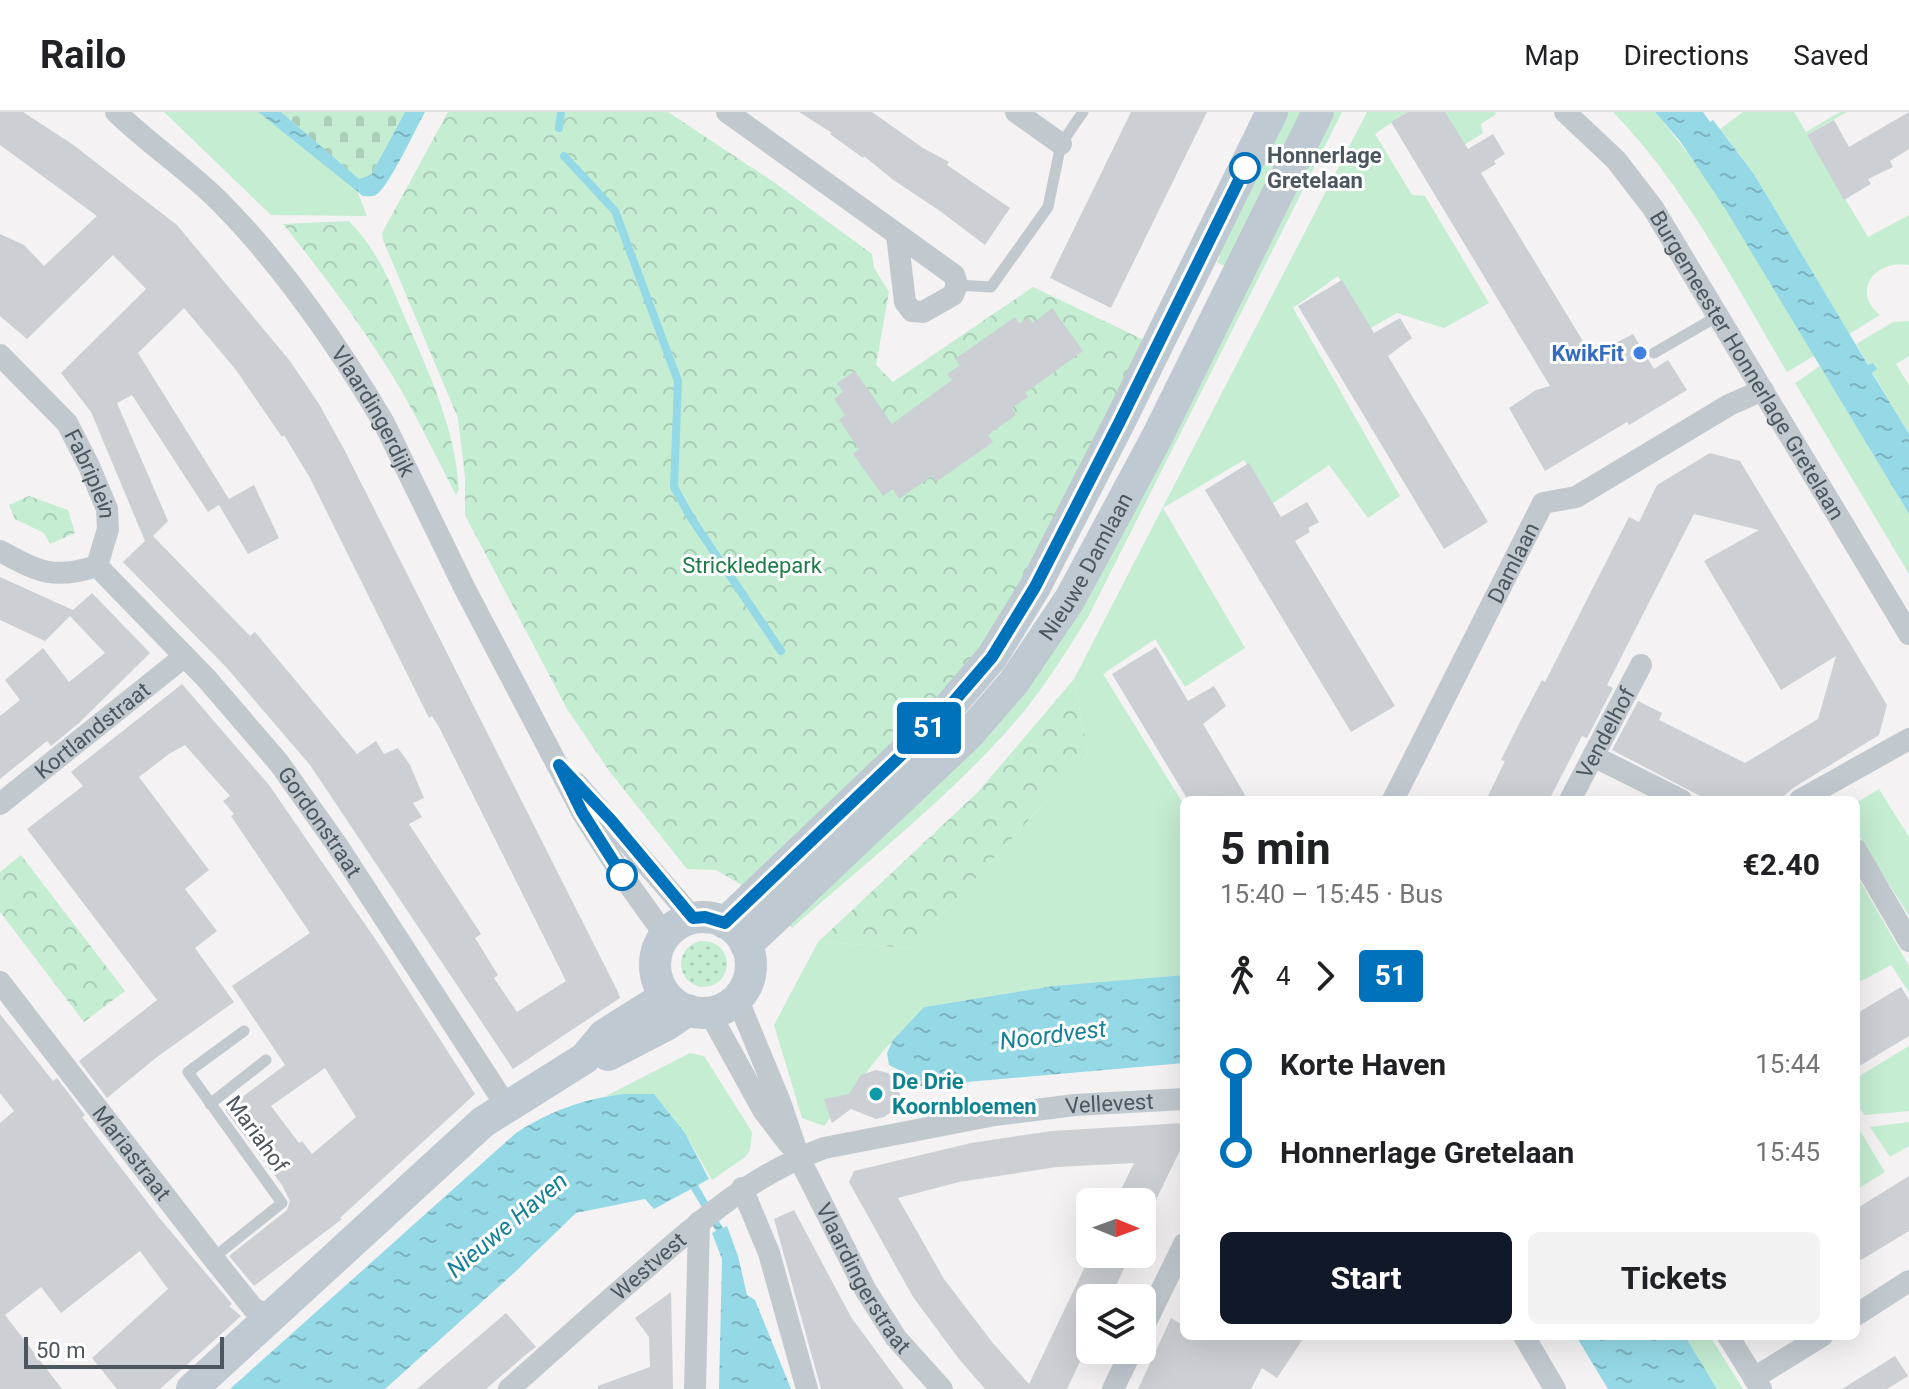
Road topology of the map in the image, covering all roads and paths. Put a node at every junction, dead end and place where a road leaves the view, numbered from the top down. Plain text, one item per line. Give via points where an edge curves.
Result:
1 (116, 112) edge
2 (727, 112) edge
3 (1016, 112) edge
4 (1083, 112) edge
5 (1272, 112) edge
6 (1318, 112) edge
7 (1565, 112) edge
8 (1061, 144) junction
9 (897, 235) junction
10 (957, 285) junction
11 (1718, 316) junction
12 (1654, 353) dead end
13 (0, 355) edge
14 (1763, 390) junction
15 (0, 551) edge
16 (97, 566) junction
17 (1909, 634) edge
18 (185, 656) junction
19 (1641, 665) dead end
20 (1909, 739) edge
21 (1593, 756) junction
22 (559, 765) junction
23 (1395, 796) edge
24 (1572, 796) edge
25 (1673, 796) edge
26 (1815, 796) edge
27 (0, 804) edge
28 (1860, 857) edge
29 (693, 918) junction
30 (736, 934) junction
31 (665, 935) junction
32 (1909, 941) edge
33 (0, 982) edge
34 (700, 1004) junction
35 (244, 1031) dead end
36 (266, 1060) dead end
37 (1180, 1099) edge
38 (210, 1104) junction
39 (507, 1107) junction
40 (799, 1158) junction
41 (742, 1188) junction
42 (699, 1222) junction
43 (1180, 1252) edge
44 (213, 1258) junction
45 (1909, 1281) edge
46 (1156, 1301) edge
47 (1860, 1312) edge
48 (270, 1317) junction
49 (1526, 1340) edge
50 (1730, 1340) edge
51 (1817, 1340) edge
52 (1125, 1364) edge
53 (1758, 1384) edge
54 (192, 1389) edge
55 (509, 1389) edge
56 (695, 1389) edge
57 (807, 1389) edge
58 (942, 1389) edge
59 (1113, 1389) edge
60 (1555, 1389) edge

1 - 22 street, Vlaardingerdijk via 219,201 302,299 358,379
2 - 9 street
3 - 8 street
4 - 8 lane
5 - 30 street, Nieuwe Damlaan via 1035,587 992,657
6 - 30 street, Nieuwe Damlaan via 1150,451 1070,599 1014,682 968,735
7 - 11 street, Burgemeester Honnerlage Gretelaan via 1616,160 1653,208
8 - 10 lane via 1048,207 991,287
9 - 10 street via 954,275
9 - 10 street via 905,302 912,311 923,312 953,295
11 - 12 lane
11 - 14 street, Burgemeester Honnerlage Gretelaan
13 - 16 street, Fabriplein via 67,423 89,466 107,509 108,529
14 - 17 street, Burgemeester Honnerlage Gretelaan
14 - 23 street, Damlaan via 1576,497 1543,503
15 - 16 street via 46,573 71,574
16 - 18 street, Gordonstraat
18 - 27 street, Kortlandstraat
18 - 39 street, Gordonstraat via 279,763
19 - 21 street, Vendelhof
20 - 26 street
21 - 24 street, Vendelhof
21 - 25 street
22 - 29 street, Vlaardingerdijk
22 - 31 street, Vlaardingerdijk via 582,812
28 - 32 street
29 - 30 street via 705,917
29 - 31 street
30 - 34 street via 750,973
31 - 34 street via 655,965 658,982
33 - 44 street, Mariastraat
34 - 39 street via 613,1054 585,1058
34 - 40 street, Vlaardingerstraat via 763,1110
34 - 40 street, Vlaardingerstraat via 780,1102
35 - 38 lane, Mariahof via 188,1072
36 - 38 lane
37 - 40 street, Vellevest via 995,1115 824,1148
38 - 44 lane, Mariahof via 282,1203
39 - 48 street via 483,1122
40 - 41 street, Westvest
40 - 58 street, Vlaardingerstraat via 865,1289 896,1338
41 - 42 street, Westvest
41 - 57 street via 769,1253
42 - 55 street, Westvest
42 - 56 street
43 - 46 street
44 - 48 street, Mariastraat via 253,1308
45 - 47 street
48 - 54 street
49 - 60 street
50 - 53 street
51 - 53 street
52 - 59 street

